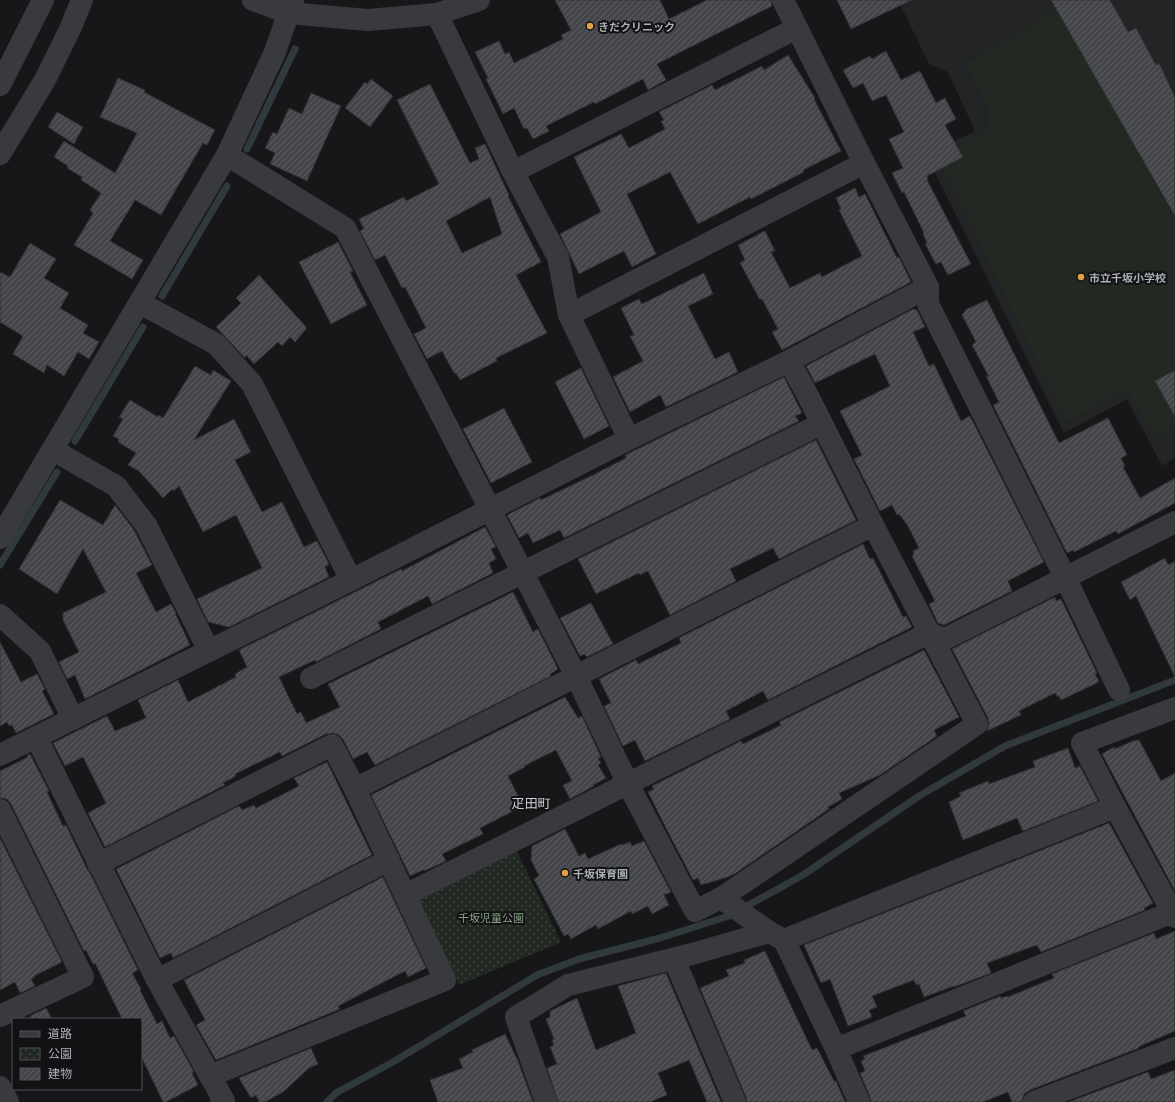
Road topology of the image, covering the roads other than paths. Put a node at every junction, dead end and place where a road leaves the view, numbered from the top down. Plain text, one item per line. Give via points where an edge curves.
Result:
1 (43, 0) edge
2 (82, 0) edge
3 (253, 0) edge
4 (479, 0) edge
5 (783, 0) edge
6 (290, 7) edge
7 (437, 14) junction
8 (797, 28) junction
9 (0, 84) edge
10 (0, 154) edge
11 (227, 155) junction
12 (864, 164) junction
13 (514, 172) junction
14 (928, 288) junction
15 (140, 303) junction
16 (569, 315) junction
17 (789, 361) junction
18 (821, 424) junction
19 (629, 439) junction
20 (52, 450) junction
21 (490, 509) junction
22 (1175, 522) edge
23 (873, 526) junction
24 (0, 538) edge
25 (523, 573) junction
26 (1065, 577) junction
27 (351, 580) junction
28 (0, 615) edge
29 (929, 633) junction
30 (209, 651) junction
31 (576, 676) junction
32 (311, 678) dead end
33 (1119, 690) dead end
34 (1175, 708) edge
35 (73, 719) junction
36 (36, 737) junction
37 (0, 755) edge
38 (628, 784) junction
39 (355, 789) junction
40 (1115, 806) junction
41 (0, 810) edge
42 (389, 860) junction
43 (98, 864) junction
44 (405, 894) junction
45 (727, 902) junction
46 (1174, 913) edge
47 (769, 931) junction
48 (674, 959) junction
49 (157, 980) junction
50 (0, 1016) edge
51 (1175, 1048) edge
52 (836, 1049) junction
53 (210, 1076) junction
54 (0, 1087) edge
55 (8, 1102) edge
56 (223, 1102) edge
57 (546, 1102) edge
58 (735, 1102) edge
59 (859, 1102) edge
60 (1034, 1102) edge

1 - 9 street
2 - 10 street via 45,80
3 - 6 street
4 - 7 street
5 - 8 street
6 - 7 street via 368,20
6 - 11 street via 275,52
7 - 13 street
8 - 12 street
8 - 13 street
11 - 15 street
11 - 21 street via 345,228
12 - 14 street
12 - 16 street
13 - 16 street via 558,257
14 - 17 street
14 - 26 street via 928,304
15 - 20 street
15 - 27 street via 216,344 252,384
16 - 19 street
17 - 18 street
17 - 19 street
18 - 23 street
18 - 25 street
19 - 21 street
20 - 24 street
20 - 30 street via 116,486 146,525
21 - 25 street
21 - 27 street
22 - 26 street
23 - 29 street
23 - 31 street
25 - 31 street
25 - 32 street
26 - 29 street via 945,639
26 - 33 street
27 - 30 street
28 - 35 street via 40,651
29 - 38 street
29 - 45 street via 977,724
30 - 35 street
31 - 38 street
31 - 39 street
34 - 40 street via 1082,743
35 - 36 street
36 - 37 street
36 - 43 street
38 - 44 street
38 - 45 street via 695,911
39 - 42 street
39 - 43 street via 332,745
40 - 46 street
40 - 47 street
41 - 50 street via 83,977
42 - 44 street
42 - 49 street
43 - 49 street
44 - 53 street via 445,980
45 - 47 street
46 - 52 street
47 - 48 street
47 - 52 street
48 - 57 street via 568,985 516,1017
48 - 58 street
49 - 53 street
51 - 60 street
52 - 59 street
53 - 56 street
54 - 55 street

